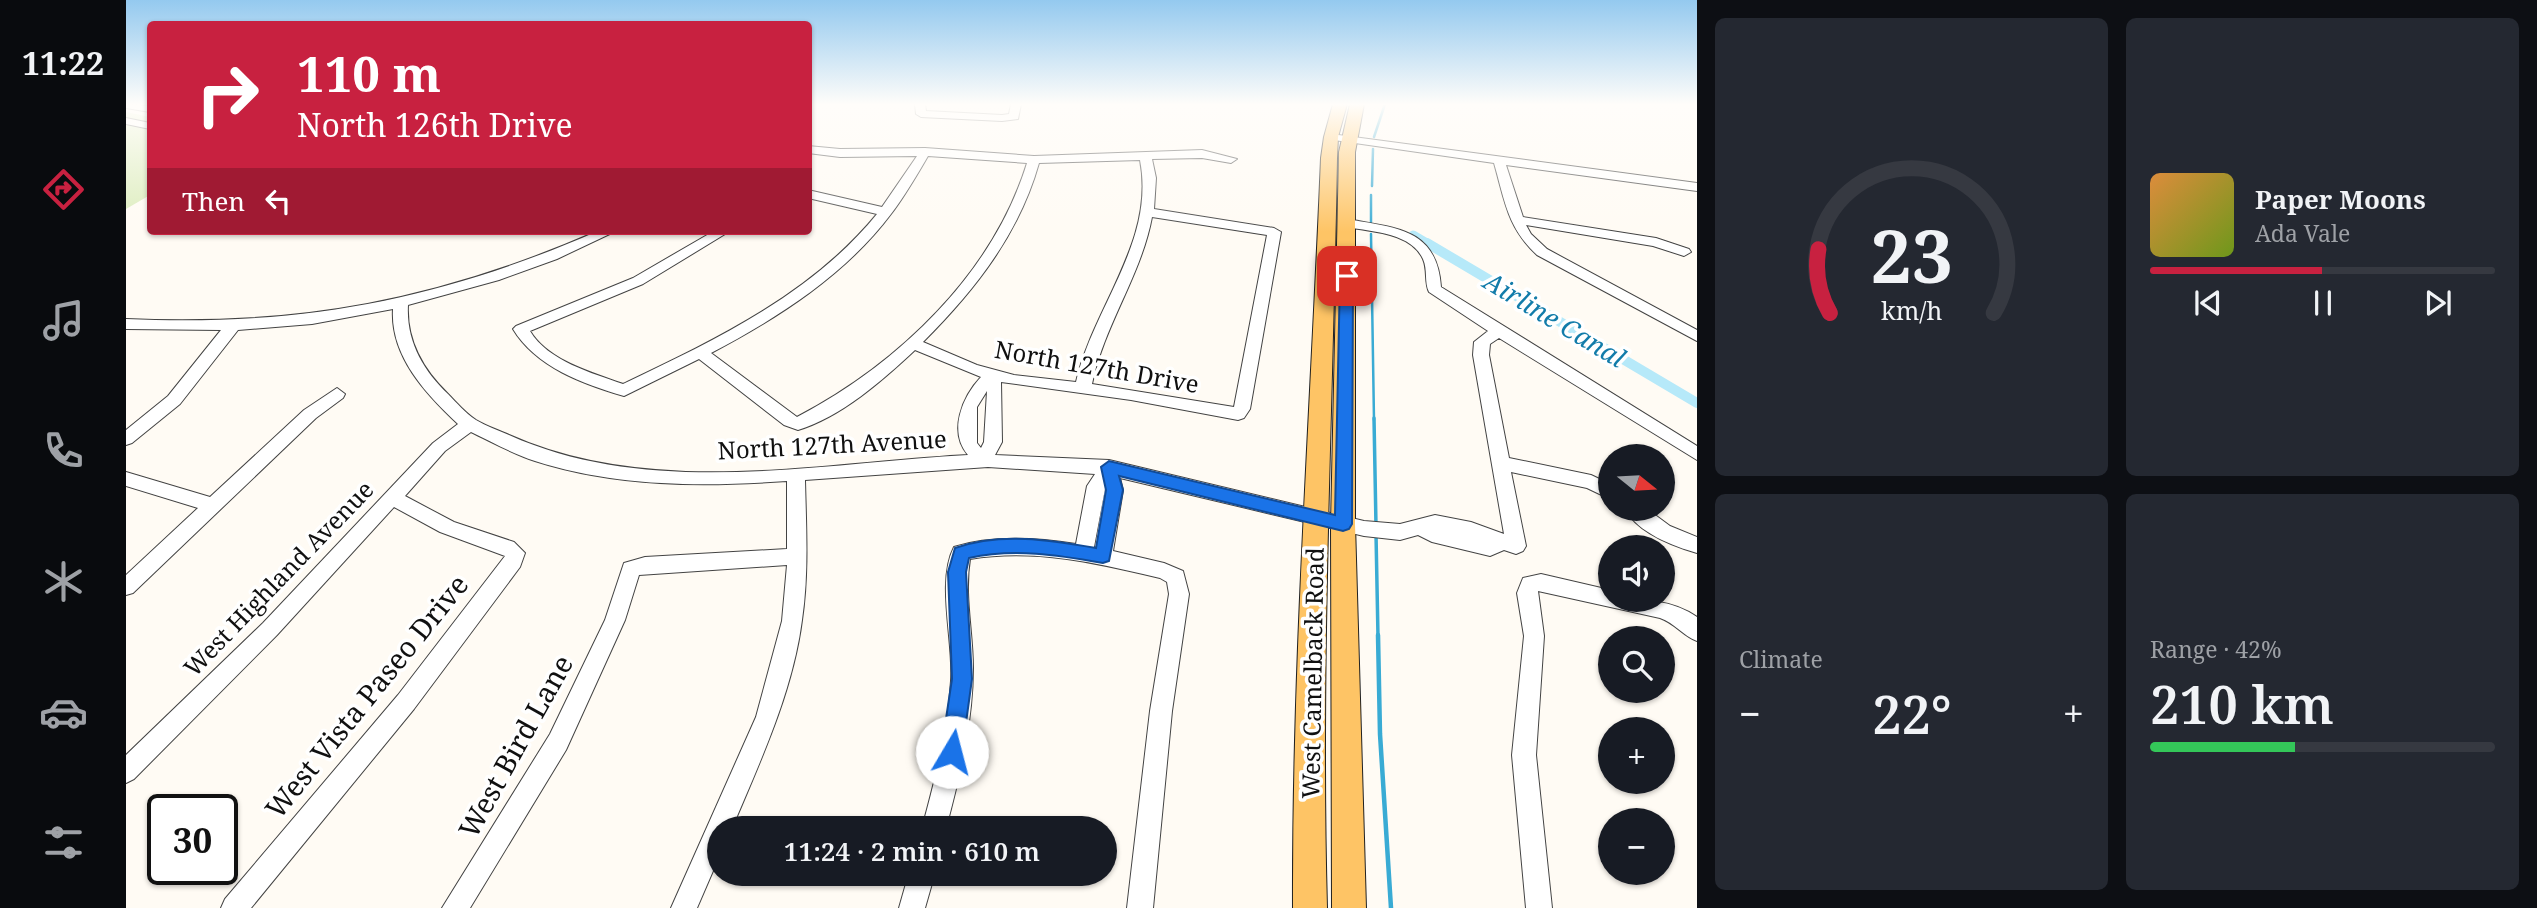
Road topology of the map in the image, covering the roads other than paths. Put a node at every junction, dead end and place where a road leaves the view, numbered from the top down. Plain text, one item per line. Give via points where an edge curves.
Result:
1 (1339, 146) edge
2 (1340, 146) edge
3 (1400, 146) edge
4 (812, 150) edge
5 (925, 152) junction
6 (1145, 156) junction
7 (1231, 159) dead end
8 (1034, 160) junction
9 (1499, 160) junction
10 (1697, 187) edge
11 (812, 195) edge
12 (886, 212) junction
13 (1147, 212) junction
14 (1517, 220) junction
15 (1354, 224) junction
16 (599, 235) edge
17 (716, 235) edge
18 (1684, 252) dead end
19 (401, 304) junction
20 (126, 324) edge
21 (233, 326) junction
22 (1497, 332) junction
23 (1697, 336) edge
24 (912, 343) junction
25 (701, 353) junction
26 (992, 375) junction
27 (1083, 388) junction
28 (337, 394) dead end
29 (973, 399) junction
30 (994, 402) junction
31 (470, 424) junction
32 (126, 439) edge
33 (1697, 454) edge
34 (983, 462) junction
35 (1501, 463) junction
36 (1109, 467) junction
37 (796, 474) junction
38 (126, 479) edge
39 (1598, 486) edge
40 (391, 497) junction
41 (215, 506) junction
42 (1649, 522) edge
43 (1341, 523) junction
44 (1697, 545) edge
45 (1094, 554) junction
46 (797, 556) junction
47 (126, 587) edge
48 (1598, 596) edge
49 (1662, 612) edge
50 (1695, 628) edge
51 (126, 771) edge
52 (725, 816) edge
53 (937, 816) edge
54 (707, 857) edge
55 (918, 886) edge
56 (234, 908) edge
57 (455, 908) edge
58 (684, 908) edge
59 (912, 908) edge
60 (1140, 908) edge
61 (1310, 908) edge
62 (1349, 908) edge
63 (1539, 908) edge

1 - 43 main road, West Camelback Road
2 - 15 main road, West Camelback Road
3 - 9 street
4 - 5 street
5 - 8 street
5 - 12 street
6 - 7 street via 1202,154
6 - 8 street
6 - 13 street via 1151,178
8 - 24 street via 1022,202 993,255
9 - 10 street
9 - 14 street
11 - 12 street
12 - 25 street via 830,270 765,317
13 - 27 street via 1093,349
13 - 27 street, North 127th Drive via 1274,232 1242,409 1238,414
14 - 18 street via 1656,242
14 - 23 street via 1525,236 1542,252
15 - 22 street via 1401,234 1424,250 1431,261 1434,289
15 - 43 main road, West Camelback Road
16 - 19 street via 522,267
17 - 25 street via 638,281 522,329 525,338 557,362 624,390
19 - 21 street
19 - 31 street, North 127th Avenue via 412,362 429,386
20 - 21 street
21 - 32 street via 174,400
22 - 33 street
22 - 35 street via 1482,342 1481,355
24 - 25 street via 853,391 798,424
24 - 26 street, North 127th Drive
26 - 27 street, North 127th Drive
26 - 29 street
26 - 30 street
28 - 41 street via 310,414
29 - 30 street
29 - 34 street via 968,444
30 - 34 street via 993,442
31 - 37 street, North 127th Avenue via 578,467 639,476
31 - 40 street, West Highland Avenue via 439,447
34 - 36 street, North 127th Avenue
34 - 37 street, North 127th Avenue
35 - 39 street
35 - 43 street, North 127th Avenue via 1516,546 1501,543 1490,548 1462,535 1432,534 1419,526 1392,531
36 - 43 street, North 127th Avenue
36 - 45 street via 1114,490
37 - 46 street
38 - 41 street
40 - 51 street, West Highland Avenue via 270,629
40 - 56 street, West Vista Paseo Drive via 447,527 507,547 515,553 513,561 406,702
41 - 47 street
42 - 44 street via 1680,541
43 - 61 main road, West Camelback Road via 1310,725
43 - 62 main road, West Camelback Road
45 - 53 street via 1044,546 961,553 957,572 962,679 948,777
45 - 60 street via 1164,571 1176,577 1179,594
46 - 52 street via 792,621 767,717
46 - 57 street, West Bird Lane via 631,569 615,620 558,742
48 - 63 street via 1541,582 1530,584 1527,593 1534,636 1524,755
49 - 50 street
54 - 58 street
55 - 59 street

